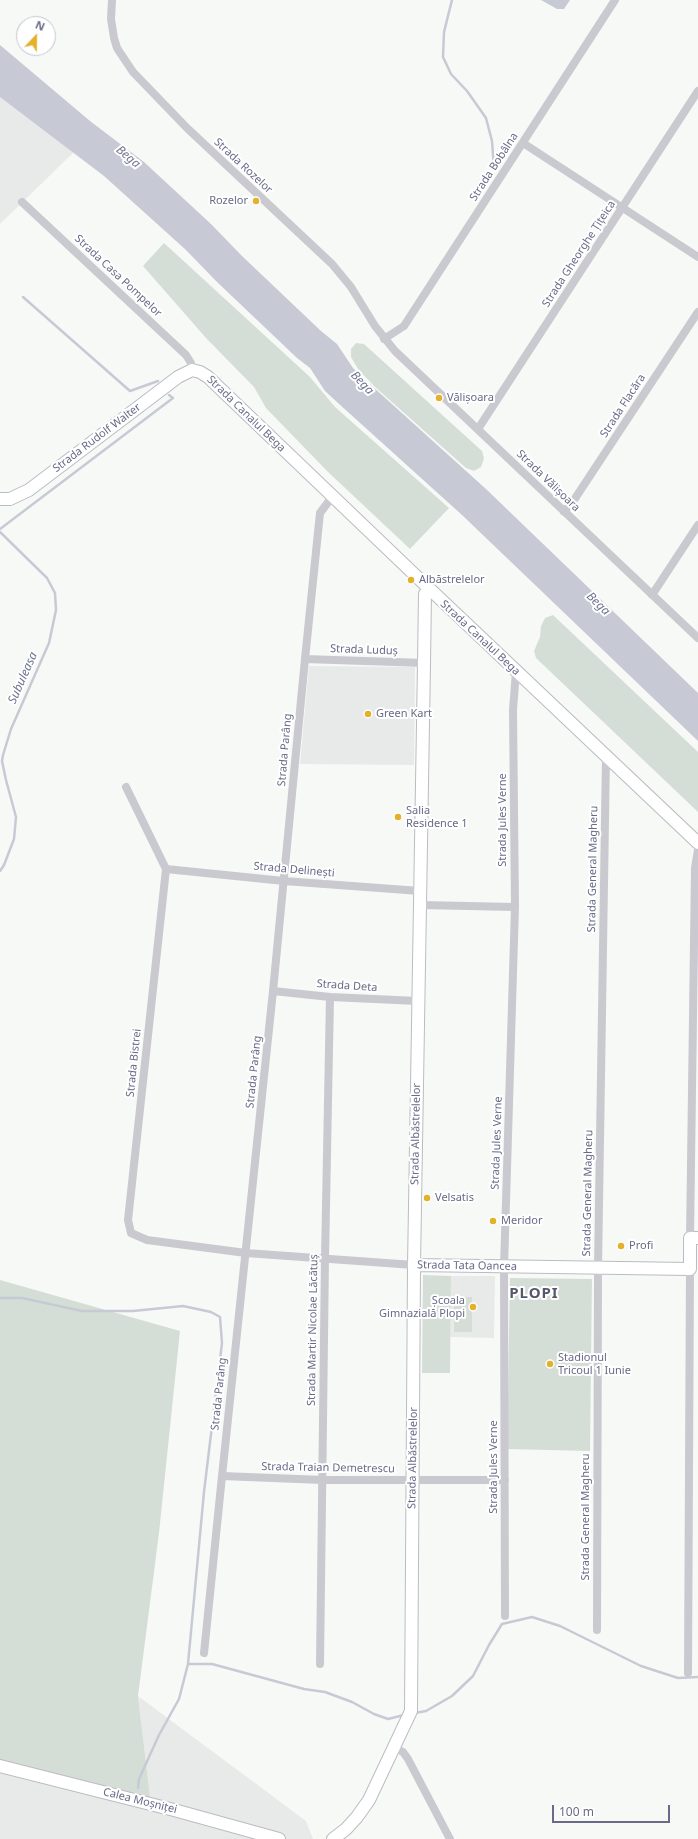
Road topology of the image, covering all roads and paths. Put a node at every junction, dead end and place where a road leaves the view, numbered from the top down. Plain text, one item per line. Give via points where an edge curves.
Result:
1 (112, 0) edge
2 (615, 0) edge
3 (698, 91) edge
4 (523, 143) junction
5 (22, 202) dead end
6 (622, 208) junction
7 (698, 257) edge
8 (698, 312) edge
9 (384, 339) junction
10 (192, 370) junction
11 (478, 429) junction
12 (332, 497) junction
13 (0, 499) edge
14 (564, 512) junction
15 (698, 525) edge
16 (428, 588) junction
17 (652, 595) junction
18 (698, 638) edge
19 (305, 659) junction
20 (424, 663) junction
21 (516, 671) junction
22 (606, 756) junction
23 (126, 787) dead end
24 (698, 843) edge
25 (698, 850) edge
26 (166, 869) junction
27 (284, 881) junction
28 (420, 891) junction
29 (420, 905) junction
30 (515, 907) junction
31 (274, 991) junction
32 (330, 997) junction
33 (418, 1002) junction
34 (694, 1238) edge
35 (246, 1253) junction
36 (325, 1258) junction
37 (414, 1265) junction
38 (504, 1267) junction
39 (598, 1268) junction
40 (690, 1269) junction
41 (222, 1476) junction
42 (323, 1480) junction
43 (413, 1480) junction
44 (506, 1480) junction
45 (505, 1616) dead end
46 (597, 1630) dead end
47 (204, 1653) dead end
48 (320, 1664) dead end
49 (688, 1673) dead end
50 (393, 1748) junction
51 (0, 1766) edge
52 (279, 1839) edge
53 (332, 1839) edge
54 (450, 1839) edge

1 - 9 street, Strada Rozelor via 114,38 117,48 133,72 187,128 332,264 351,287
2 - 4 street, Strada Bobâlna
3 - 6 street, Strada Gheorghe Țițeica
4 - 6 street
4 - 9 street, Strada Bobâlna via 404,326
5 - 10 street, Strada Casa Pompelor via 186,355
6 - 7 street
6 - 11 street, Strada Gheorghe Țițeica
8 - 14 street, Strada Flacăra
9 - 11 street, Strada Vălișoara
10 - 12 street, Strada Canalul Bega via 208,377
10 - 13 street, Strada Rudolf Walter via 178,376 29,490 10,499
11 - 14 street, Strada Vălișoara
12 - 16 street, Strada Canalul Bega
12 - 19 street, Strada Parâng via 320,513
14 - 17 street, Strada Vălișoara
15 - 17 street
16 - 20 street, Strada Albăstrelelor via 425,594
16 - 21 street, Strada Canalul Bega
17 - 18 street, Strada Vălișoara
19 - 20 street, Strada Luduș
19 - 27 street, Strada Parâng
20 - 28 street, Strada Albăstrelelor
21 - 22 street, Strada Canalul Bega
21 - 30 street, Strada Jules Verne via 513,710
22 - 24 street, Strada Canalul Bega
22 - 39 street, Strada General Magheru
23 - 26 street
25 - 34 street via 695,868
26 - 27 street, Strada Delinești
26 - 35 street, Strada Bistrei via 129,1226 131,1233 147,1240
27 - 28 street, Strada Delinești
27 - 31 street, Strada Parâng
28 - 29 street, Strada Albăstrelelor
29 - 30 street
29 - 33 street, Strada Albăstrelelor
30 - 38 street, Strada Jules Verne
31 - 32 street, Strada Deta
31 - 35 street, Strada Parâng
32 - 33 street, Strada Deta
32 - 36 street, Strada Martir Nicolae Lăcătuș
33 - 37 street, Strada Albăstrelelor
34 - 40 street
35 - 36 street, Strada Tata Oancea
35 - 41 street, Strada Parâng
36 - 37 street, Strada Tata Oancea
36 - 42 street, Strada Martir Nicolae Lăcătuș
37 - 38 street, Strada Tata Oancea
37 - 43 street, Strada Albăstrelelor
38 - 39 street, Strada Tata Oancea
38 - 44 street, Strada Jules Verne
39 - 40 street, Strada Tata Oancea
39 - 46 street, Strada General Magheru
40 - 49 street
41 - 42 street, Strada Traian Demetrescu
41 - 47 street, Strada Parâng
42 - 43 street, Strada Traian Demetrescu
42 - 48 street, Strada Martir Nicolae Lăcătuș
43 - 44 street, Strada Traian Demetrescu
43 - 50 street, Strada Albăstrelelor via 411,1711
44 - 45 street, Strada Jules Verne
50 - 53 street, Strada Albăstrelelor via 369,1800 358,1817
50 - 54 street via 403,1752 408,1758
51 - 52 street, Calea Moșniței

